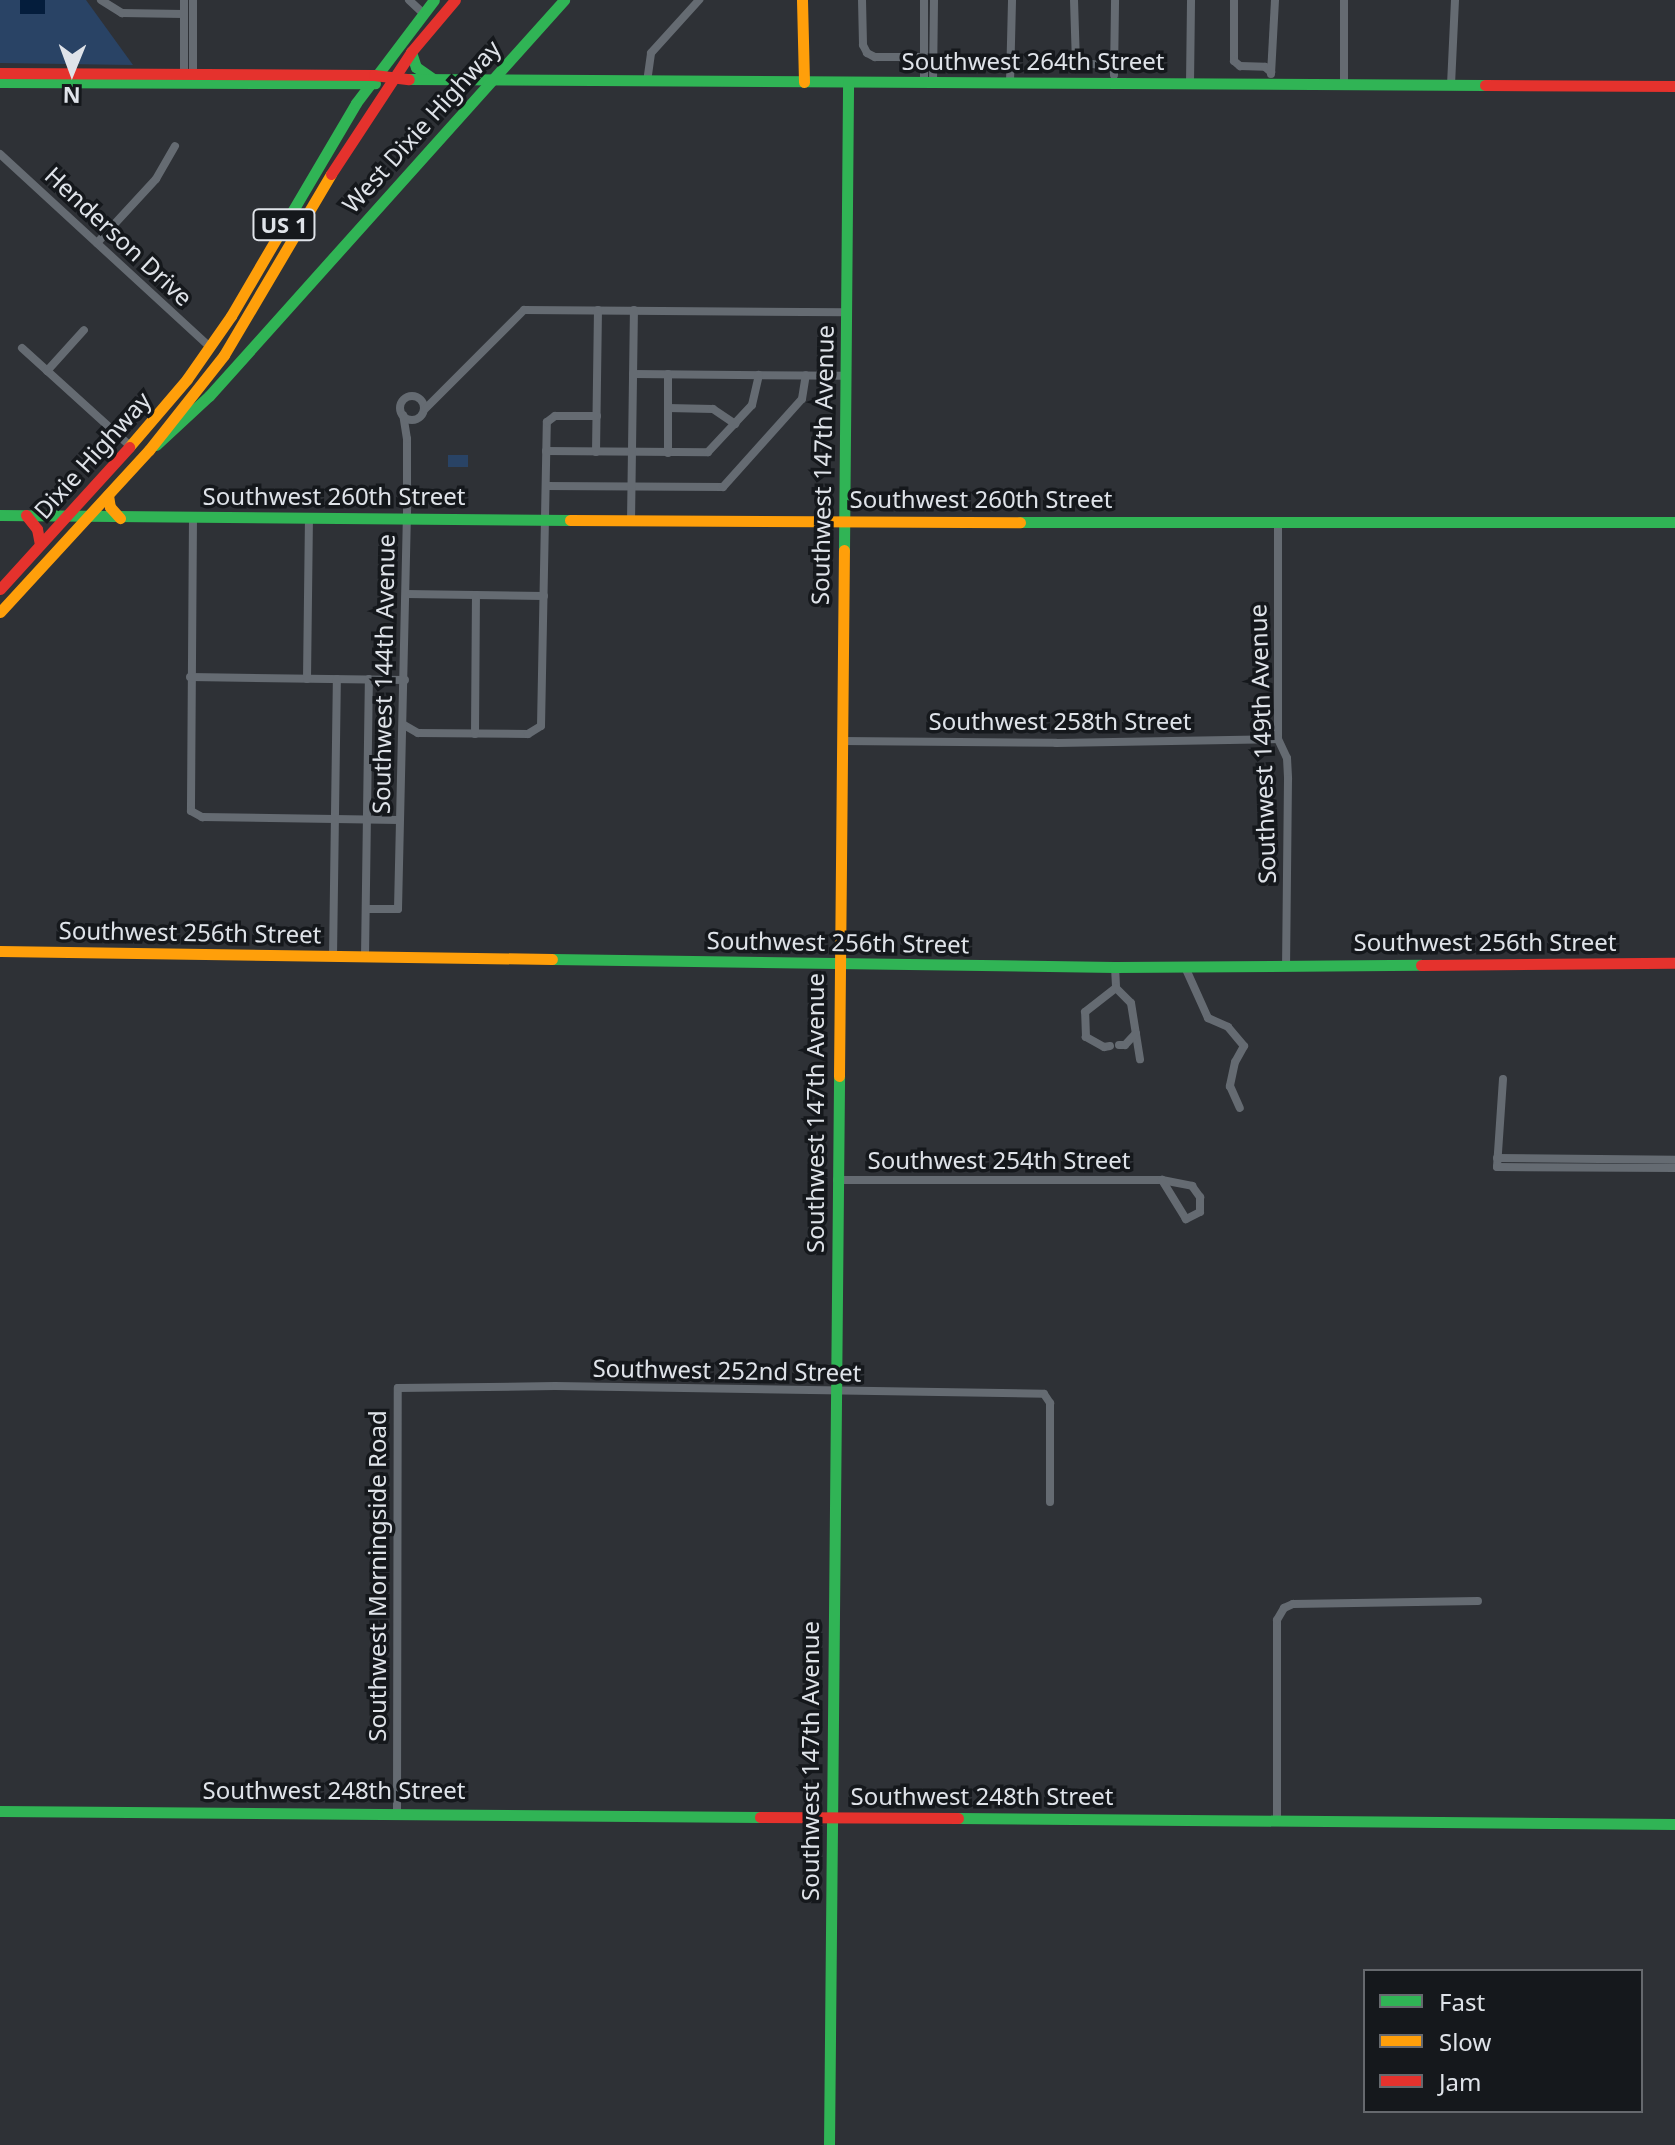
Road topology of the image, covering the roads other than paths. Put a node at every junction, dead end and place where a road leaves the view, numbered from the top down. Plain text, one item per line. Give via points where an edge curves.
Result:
1 (101, 0) edge
2 (184, 0) edge
3 (193, 0) edge
4 (409, 0) edge
5 (434, 0) edge
6 (455, 0) edge
7 (564, 0) edge
8 (699, 0) edge
9 (802, 0) edge
10 (862, 0) edge
11 (924, 0) edge
12 (934, 0) edge
13 (1012, 0) edge
14 (1074, 0) edge
15 (1115, 0) edge
16 (1191, 0) edge
17 (1234, 0) edge
18 (1275, 0) edge
19 (1344, 0) edge
20 (1455, 0) edge
21 (423, 13) junction
22 (183, 14) junction
23 (411, 52) junction
24 (924, 57) junction
25 (1114, 70) junction
26 (0, 73) edge
27 (1271, 78) junction
28 (188, 79) junction
29 (391, 79) junction
30 (371, 80) junction
31 (434, 80) junction
32 (491, 80) junction
33 (0, 82) edge
34 (647, 82) junction
35 (804, 82) junction
36 (848, 82) junction
37 (928, 83) junction
38 (1010, 83) junction
39 (1114, 84) junction
40 (1190, 84) junction
41 (1344, 84) junction
42 (1451, 85) junction
43 (1675, 86) edge
44 (175, 146) dead end
45 (0, 154) edge
46 (97, 243) junction
47 (598, 310) junction
48 (634, 310) junction
49 (846, 312) junction
50 (84, 330) dead end
51 (210, 347) junction
52 (22, 348) dead end
53 (246, 353) junction
54 (224, 355) junction
55 (47, 371) junction
56 (633, 374) junction
57 (668, 374) junction
58 (759, 375) junction
59 (806, 375) junction
60 (845, 376) junction
61 (441, 391) junction
62 (420, 397) junction
63 (668, 408) junction
64 (425, 409) junction
65 (403, 415) junction
66 (597, 416) junction
67 (419, 418) junction
68 (735, 424) junction
69 (407, 439) junction
70 (130, 446) junction
71 (149, 450) junction
72 (546, 451) junction
73 (596, 452) junction
74 (632, 452) junction
75 (668, 453) junction
76 (546, 486) junction
77 (631, 487) junction
78 (108, 495) junction
79 (0, 515) edge
80 (26, 515) junction
81 (67, 517) junction
82 (193, 517) junction
83 (87, 518) junction
84 (120, 518) junction
85 (309, 518) junction
86 (407, 519) junction
87 (545, 520) junction
88 (631, 521) junction
89 (844, 521) junction
90 (1278, 521) junction
91 (1675, 522) edge
92 (40, 545) junction
93 (0, 589) edge
94 (406, 594) junction
95 (476, 595) junction
96 (544, 596) junction
97 (0, 612) edge
98 (190, 677) junction
99 (307, 679) junction
100 (337, 679) junction
101 (369, 679) junction
102 (405, 680) junction
103 (404, 725) junction
104 (475, 734) junction
105 (1278, 739) junction
106 (842, 741) junction
107 (335, 820) junction
108 (367, 820) junction
109 (399, 820) junction
110 (366, 909) junction
111 (0, 951) edge
112 (333, 957) junction
113 (365, 957) junction
114 (1675, 963) edge
115 (838, 964) junction
116 (1286, 965) junction
117 (1115, 967) junction
118 (1185, 967) junction
119 (1116, 988) junction
120 (1136, 1033) junction
121 (1140, 1059) dead end
122 (1503, 1079) dead end
123 (1240, 1108) dead end
124 (1497, 1158) junction
125 (1675, 1160) edge
126 (1675, 1168) edge
127 (837, 1180) junction
128 (1162, 1180) junction
129 (398, 1388) joint
130 (835, 1393) junction
131 (1050, 1502) dead end
132 (1478, 1601) dead end
133 (0, 1811) edge
134 (397, 1812) junction
135 (831, 1816) junction
136 (1277, 1821) junction
137 (1675, 1824) edge
138 (829, 2145) edge

1 - 22 street via 129,14
2 - 22 street
3 - 28 street
4 - 21 street
5 - 21 main road, US 1
6 - 23 main road, US 1
7 - 32 main road, West Dixie Highway
8 - 34 street via 649,56
9 - 35 main road
10 - 24 street via 867,53
11 - 24 street
12 - 37 street
13 - 38 street
14 - 25 street via 1076,62
15 - 25 street
16 - 40 street
17 - 27 street via 1234,61 1265,67
18 - 27 street
19 - 41 street
20 - 42 street
21 - 30 main road, US 1
22 - 28 street
23 - 29 main road, US 1
23 - 31 main road via 416,67
24 - 37 street
25 - 39 street
26 - 28 main road, Southwest 264th Street
27 - 40 main road, Southwest 264th Street
27 - 41 main road, Southwest 264th Street
28 - 30 main road, Southwest 264th Street
28 - 33 main road, Southwest 264th Street
29 - 30 main road, Southwest 264th Street
29 - 31 main road, Southwest 264th Street
29 - 54 main road, US 1
30 - 51 main road, US 1
31 - 32 main road, Southwest 264th Street
32 - 34 main road, Southwest 264th Street
32 - 53 main road, West Dixie Highway
34 - 35 main road, Southwest 264th Street
35 - 36 main road, Southwest 264th Street
36 - 37 main road, Southwest 264th Street
36 - 49 main road, Southwest 147th Avenue
37 - 38 main road, Southwest 264th Street
38 - 39 main road, Southwest 264th Street
39 - 40 main road, Southwest 264th Street
41 - 42 main road, Southwest 264th Street
42 - 43 main road, Southwest 264th Street
44 - 46 street via 156,179
45 - 46 street, Henderson Drive
46 - 51 street, Henderson Drive
47 - 48 street
47 - 61 street via 520,312
47 - 66 street
48 - 49 street
48 - 56 street
49 - 60 main road, Southwest 147th Avenue
50 - 55 street
51 - 54 main road
51 - 70 main road, Dixie Highway / US 1
52 - 55 street
53 - 54 main road
53 - 71 main road, West Dixie Highway via 178,428
54 - 71 main road, US 1
55 - 70 street
56 - 57 street
56 - 74 street
57 - 58 street
57 - 63 street
58 - 59 street
58 - 68 street via 754,401
59 - 60 street
59 - 77 street via 802,399 727,484
60 - 89 main road, Southwest 147th Avenue
61 - 62 street
61 - 64 street
62 - 64 street
62 - 65 street via 404,399
63 - 68 street via 713,409
63 - 75 street
64 - 67 street
65 - 67 street
65 - 69 street, Southwest 144th Avenue
66 - 72 street via 550,418
66 - 73 street
67 - 69 street, Southwest 144th Avenue
68 - 75 street via 708,452
69 - 86 street, Southwest 144th Avenue
70 - 81 main road, Dixie Highway / US 1
71 - 78 main road, Dixie Highway / US 1
72 - 73 street
72 - 76 street
73 - 74 street
74 - 75 street
74 - 77 street
76 - 77 street
76 - 87 street
77 - 88 street
78 - 83 main road, Dixie Highway / US 1
78 - 84 main road
79 - 80 main road, Southwest 260th Street
80 - 81 main road, Southwest 260th Street
80 - 92 main road via 37,529
81 - 83 main road, Southwest 260th Street
81 - 92 main road, Dixie Highway / US 1
82 - 84 main road, Southwest 260th Street
82 - 85 main road, Southwest 260th Street
82 - 98 street
83 - 84 main road, Southwest 260th Street
83 - 97 main road, Dixie Highway / US 1
85 - 86 main road, Southwest 260th Street
85 - 99 street
86 - 87 main road, Southwest 260th Street
86 - 94 street, Southwest 144th Avenue
87 - 88 main road, Southwest 260th Street
87 - 96 street
88 - 89 main road, Southwest 260th Street
89 - 90 main road, Southwest 260th Street
89 - 106 main road, Southwest 147th Avenue
90 - 91 main road, Southwest 260th Street
90 - 105 street, Southwest 149th Avenue
92 - 93 main road, Dixie Highway / US 1
94 - 95 street
94 - 102 street, Southwest 144th Avenue
95 - 96 street
95 - 104 street
96 - 104 street via 541,726 528,734
98 - 99 street
98 - 107 street via 189,804 194,813
99 - 100 street
100 - 101 street
100 - 107 street
101 - 102 street
101 - 108 street
102 - 103 street, Southwest 144th Avenue
103 - 104 street via 418,733
103 - 109 street, Southwest 144th Avenue
105 - 106 street, Southwest 258th Street
105 - 116 street, Southwest 149th Avenue via 1287,758 1288,779
106 - 115 main road, Southwest 147th Avenue
107 - 108 street
107 - 112 street
108 - 109 street
108 - 110 street
109 - 110 street, Southwest 144th Avenue via 398,909
110 - 113 street
111 - 112 main road, Southwest 256th Street
112 - 113 main road, Southwest 256th Street
113 - 115 main road, Southwest 256th Street
114 - 116 main road, Southwest 256th Street
115 - 117 main road, Southwest 256th Street
115 - 127 main road, Southwest 147th Avenue
116 - 118 main road, Southwest 256th Street
117 - 118 main road, Southwest 256th Street
117 - 119 street
118 - 123 street via 1208,1018 1228,1027 1244,1046 1230,1086
119 - 120 street via 1131,1003
119 - 120 street via 1085,1012 1086,1037 1104,1047 1125,1045
120 - 121 street
122 - 124 street
124 - 125 street
124 - 126 street via 1497,1167 1502,1168
127 - 128 street, Southwest 254th Street
127 - 130 main road, Southwest 147th Avenue
128 - 128 street via 1192,1186 1200,1197 1200,1212 1186,1219
129 - 130 street, Southwest 252nd Street
129 - 134 street, Southwest Morningside Road
130 - 131 street, Southwest 252nd Street via 1044,1394 1050,1403
130 - 135 main road, Southwest 147th Avenue
132 - 136 street via 1284,1608 1277,1620
133 - 134 main road, Southwest 248th Street
134 - 135 main road, Southwest 248th Street
135 - 136 main road, Southwest 248th Street
135 - 138 main road, Southwest 147th Avenue
136 - 137 main road, Southwest 248th Street

